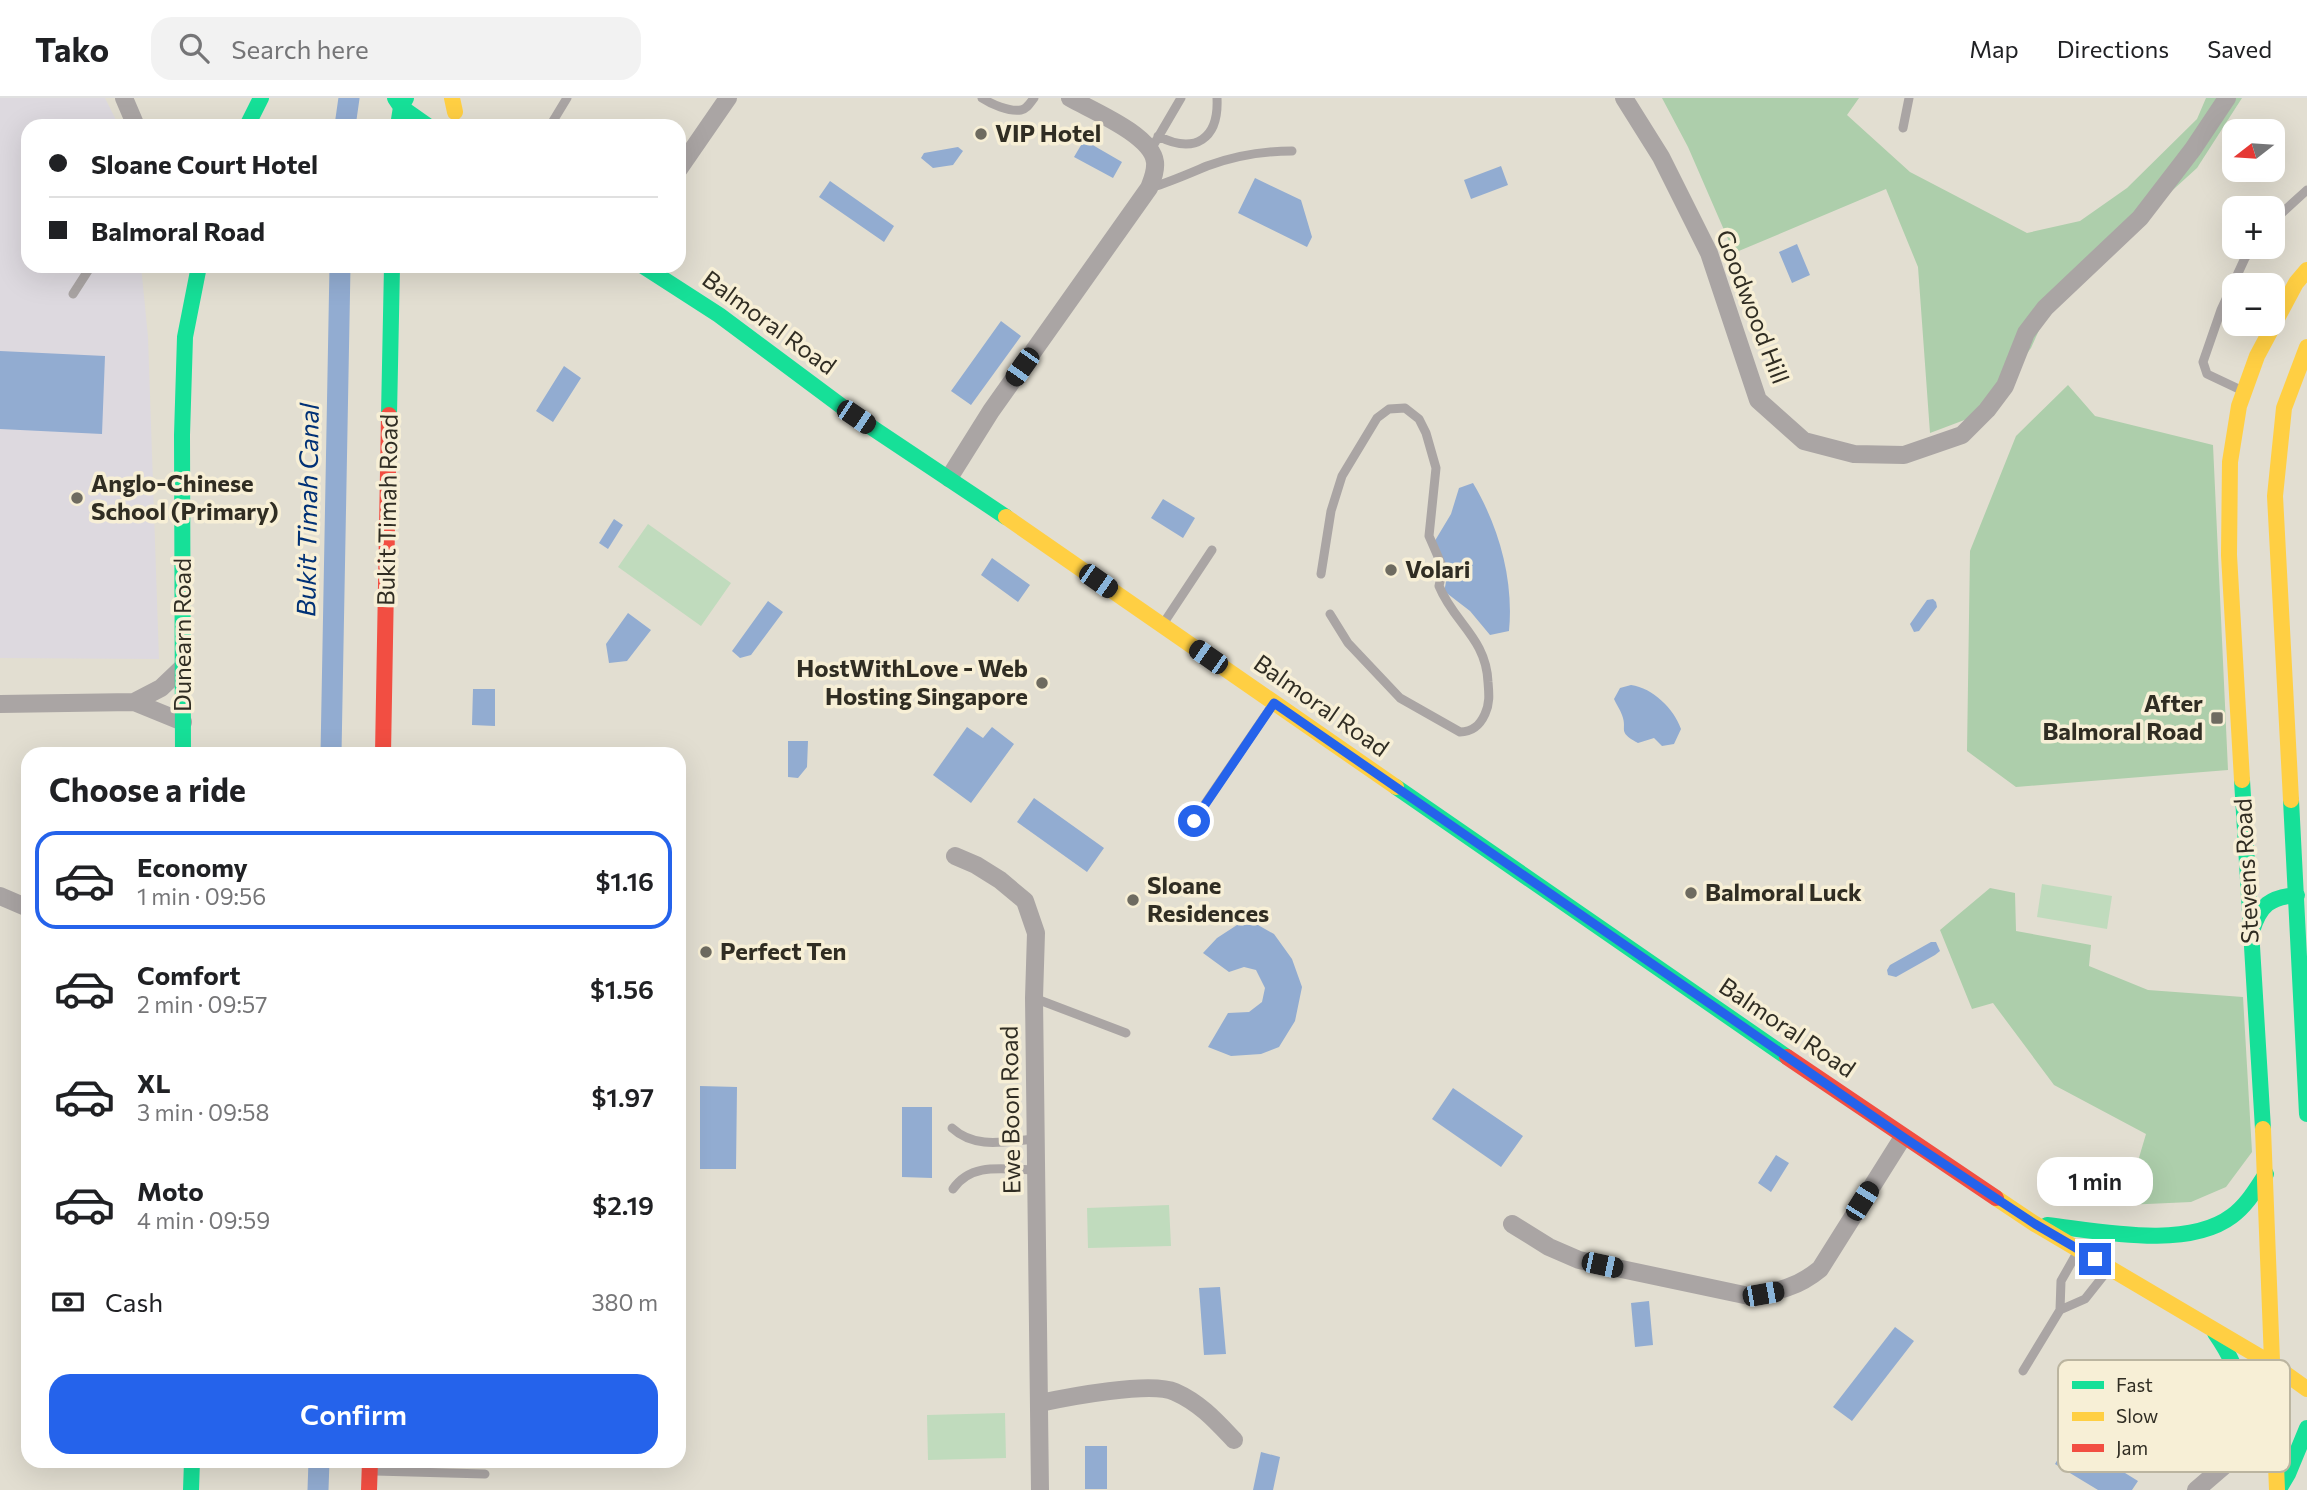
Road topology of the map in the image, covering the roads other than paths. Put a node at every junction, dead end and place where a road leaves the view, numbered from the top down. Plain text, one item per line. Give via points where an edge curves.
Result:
1 (124, 98) edge
2 (261, 98) edge
3 (441, 98) edge
4 (567, 98) edge
5 (728, 98) edge
6 (982, 98) edge
7 (1034, 98) edge
8 (1070, 98) edge
9 (1181, 98) edge
10 (1217, 98) edge
11 (1624, 98) edge
12 (1909, 98) edge
13 (2227, 98) edge
14 (401, 101) edge
15 (454, 105) edge
16 (133, 119) edge
17 (250, 119) edge
18 (399, 119) edge
19 (420, 119) edge
20 (465, 119) edge
21 (554, 119) edge
22 (1903, 128) dead end
23 (1154, 143) junction
24 (1293, 151) dead end
25 (686, 159) edge
26 (1149, 188) junction
27 (2307, 190) edge
28 (2285, 210) edge
29 (2245, 259) edge
30 (2307, 270) edge
31 (87, 273) edge
32 (198, 273) edge
33 (392, 273) edge
34 (654, 273) edge
35 (74, 294) dead end
36 (2307, 347) edge
37 (2244, 391) junction
38 (949, 478) junction
39 (1212, 550) dead end
40 (1321, 574) dead end
41 (1330, 614) dead end
42 (1162, 626) junction
43 (183, 667) junction
44 (134, 702) junction
45 (1274, 703) junction
46 (0, 704) edge
47 (183, 722) junction
48 (183, 747) edge
49 (383, 747) edge
50 (1194, 821) dead end
51 (955, 856) dead end
52 (2302, 895) edge
53 (0, 896) edge
54 (21, 905) edge
55 (2303, 925) edge
56 (2251, 936) junction
57 (1034, 998) junction
58 (1126, 1032) dead end
59 (2307, 1114) edge
60 (953, 1128) dead end
61 (1903, 1137) junction
62 (1036, 1139) junction
63 (1036, 1170) junction
64 (2266, 1174) junction
65 (953, 1189) dead end
66 (1512, 1224) dead end
67 (2035, 1224) junction
68 (2080, 1249) junction
69 (2110, 1268) junction
70 (2060, 1310) junction
71 (2211, 1327) junction
72 (2233, 1360) edge
73 (2265, 1360) edge
74 (2272, 1360) edge
75 (2023, 1371) dead end
76 (2290, 1377) edge
77 (2307, 1389) edge
78 (1040, 1403) junction
79 (2307, 1428) edge
80 (1234, 1440) dead end
81 (192, 1468) edge
82 (370, 1468) edge
83 (399, 1468) edge
84 (2290, 1469) edge
85 (2217, 1472) edge
86 (2277, 1472) edge
87 (2289, 1472) edge
88 (485, 1474) dead end
89 (191, 1490) edge
90 (369, 1490) edge
91 (1040, 1490) edge
92 (2196, 1490) edge
93 (2278, 1490) edge

1 - 16 street
2 - 17 main road
3 - 15 main road
4 - 21 lane
5 - 25 street
6 - 7 lane via 1021,110
8 - 23 street
9 - 23 lane
10 - 23 lane via 1217,117 1201,141 1186,146
11 - 13 street, Goodwood Hill via 1661,157 1709,253 1758,400 1804,441 1854,454 1904,455 1962,435 1987,410 2005,386 2026,333 2045,308 2140,218
12 - 22 lane
14 - 18 main road
14 - 19 main road
15 - 20 main road
23 - 26 street via 1155,172
24 - 26 lane via 1241,156
26 - 38 street
27 - 28 lane
29 - 37 lane via 2203,362 2207,374
30 - 37 main road, Stevens Road via 2296,283
31 - 35 lane
32 - 43 main road, Dunearn Road via 185,337
33 - 49 main road, Bukit Timah Road
34 - 38 main road, Balmoral Road
36 - 52 main road, Stevens Road via 2284,408 2275,496 2285,714
37 - 56 main road, Stevens Road via 2230,462 2229,555
38 - 42 main road, Balmoral Road
39 - 42 lane
40 - 41 lane via 1342,476 1377,418 1389,409 1405,408 1419,419 1436,468 1429,536 1443,568 1439,586 1488,666 1490,697 1481,724 1461,732 1400,698 1349,643
42 - 45 main road, Balmoral Road
43 - 44 street via 161,688
43 - 47 main road, Dunearn Road
44 - 46 street
44 - 47 street
45 - 50 lane
45 - 61 main road, Balmoral Road
47 - 48 main road, Dunearn Road
51 - 57 street, Ewe Boon Road via 1000,880 1025,901 1036,933
52 - 55 main road, Stevens Road
52 - 56 main road via 2267,900
53 - 54 street
55 - 59 main road, Stevens Road
56 - 64 main road, Stevens Road
57 - 58 lane
57 - 62 street, Ewe Boon Road
60 - 62 lane via 974,1142
61 - 66 street via 1820,1269 1803,1282 1777,1291 1749,1296 1579,1260
61 - 67 main road, Balmoral Road
62 - 63 street, Ewe Boon Road
63 - 65 lane via 971,1171
63 - 78 street, Ewe Boon Road
64 - 67 main road via 2249,1200 2228,1219 2201,1230 2146,1236
64 - 74 main road, Stevens Road
67 - 68 main road, Balmoral Road
68 - 69 main road, Balmoral Road
68 - 70 lane via 2061,1281
69 - 70 lane via 2085,1299
69 - 71 main road, Balmoral Road
70 - 75 lane
71 - 72 main road
71 - 73 main road, Balmoral Road
76 - 77 main road, Balmoral Road
78 - 80 street via 1094,1392 1172,1390 1202,1407
78 - 91 street, Ewe Boon Road
79 - 84 main road
81 - 89 main road
82 - 90 main road
83 - 88 lane
85 - 92 street
86 - 93 main road, Stevens Road
87 - 93 main road

